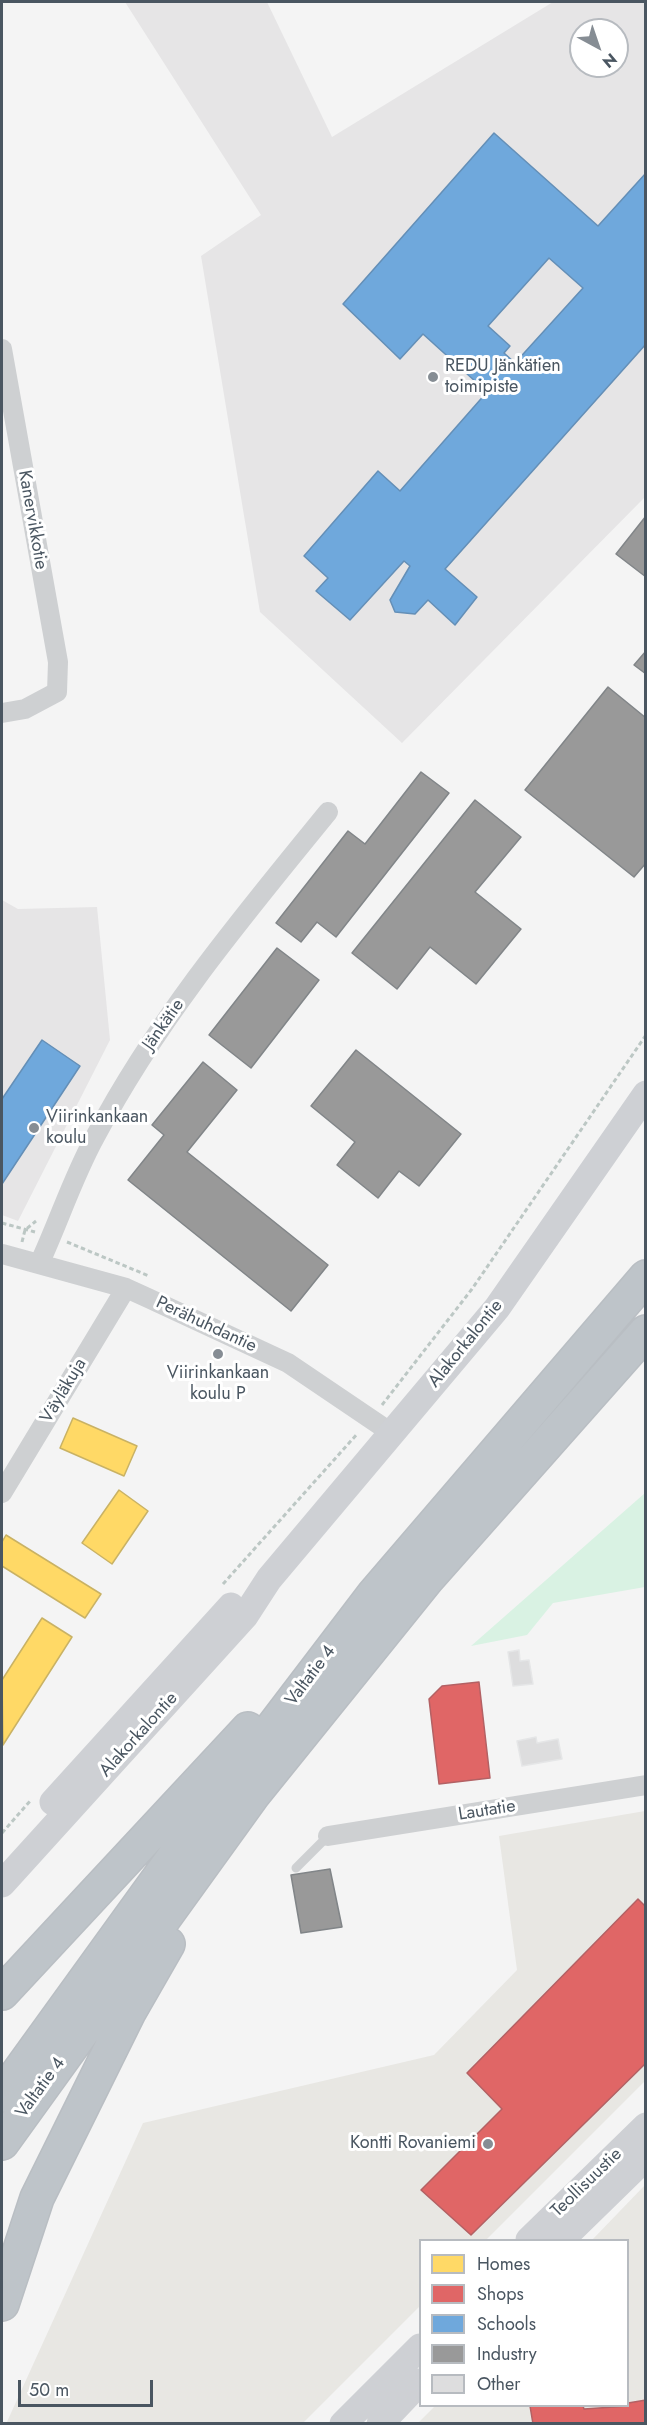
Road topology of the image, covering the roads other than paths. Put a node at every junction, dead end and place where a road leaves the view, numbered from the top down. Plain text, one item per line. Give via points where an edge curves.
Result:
1 (2, 349) edge
2 (2, 713) edge
3 (328, 812) dead end
4 (645, 1094) edge
5 (2, 1254) edge
6 (39, 1262) junction
7 (645, 1277) edge
8 (126, 1288) junction
9 (645, 1332) edge
10 (393, 1434) junction
11 (2, 1493) edge
12 (269, 1579) junction
13 (374, 1594) junction
14 (645, 1785) edge
15 (254, 1795) junction
16 (328, 1836) joint
17 (2, 1858) edge
18 (296, 1868) dead end
19 (2, 1884) edge
20 (2, 1994) edge
21 (2, 2095) edge
22 (645, 2126) edge
23 (2, 2143) edge
24 (645, 2157) edge
25 (531, 2239) edge
26 (563, 2239) edge
27 (2, 2304) edge
28 (419, 2347) edge
29 (419, 2383) edge
30 (342, 2424) edge
31 (380, 2424) edge

1 - 2 street, Kanervikkotie via 58,662 57,692 25,709
3 - 6 street, Jänkätie via 154,1036 94,1138
4 - 10 street, Alakorkalontie via 497,1308
5 - 6 street, Perähuhdantie
6 - 8 street, Perähuhdantie
7 - 13 highway, Valtatie 4
8 - 10 street, Perähuhdantie via 288,1363
8 - 11 street, Väyläkuja
9 - 15 highway, Valtatie 4 via 428,1578
10 - 12 street, Alakorkalontie
12 - 17 street, Alakorkalontie via 228,1609
12 - 19 street, Alakorkalontie via 245,1616
13 - 20 highway
13 - 21 highway, Valtatie 4 via 179,1850
14 - 16 street, Lautatie
15 - 23 highway, Valtatie 4
15 - 27 highway via 129,2012 37,2198
16 - 18 lane
22 - 25 street, Teollisuustie
24 - 26 street, Teollisuustie
28 - 30 street
29 - 31 street

